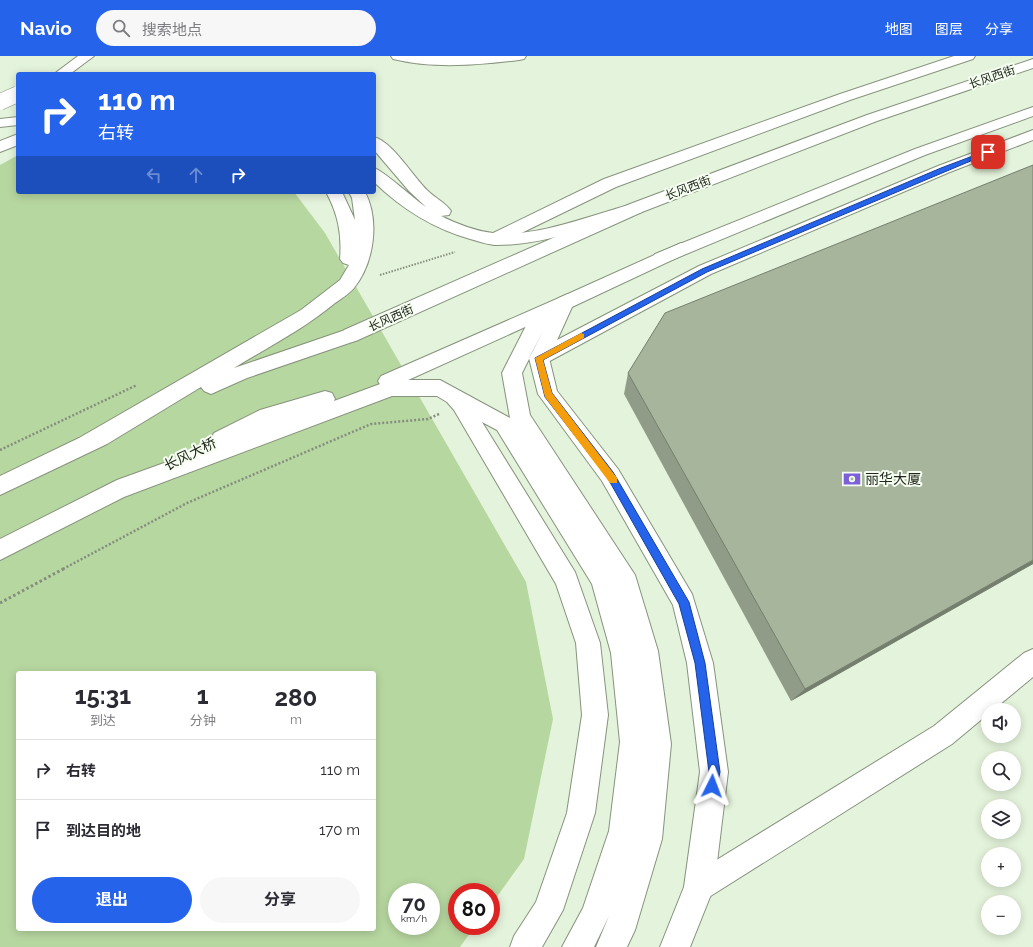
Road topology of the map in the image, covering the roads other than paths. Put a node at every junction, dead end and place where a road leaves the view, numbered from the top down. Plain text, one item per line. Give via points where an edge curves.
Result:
1 (87, 56) edge
2 (398, 56) edge
3 (519, 56) edge
4 (968, 56) edge
5 (1033, 62) edge
6 (64, 72) edge
7 (16, 95) edge
8 (16, 96) edge
9 (0, 97) edge
10 (0, 102) edge
11 (16, 111) edge
12 (1033, 111) edge
13 (0, 113) edge
14 (16, 121) edge
15 (0, 123) edge
16 (1033, 135) edge
17 (16, 140) edge
18 (376, 144) edge
19 (0, 147) edge
20 (376, 175) edge
21 (335, 194) edge
22 (358, 195) edge
23 (636, 208) junction
24 (495, 240) junction
25 (681, 249) junction
26 (347, 284) junction
27 (565, 303) junction
28 (539, 358) junction
29 (440, 388) junction
30 (87, 444) junction
31 (0, 486) edge
32 (112, 492) junction
33 (0, 550) edge
34 (1033, 661) edge
35 (699, 887) junction
36 (525, 947) edge
37 (577, 947) edge
38 (611, 947) edge
39 (674, 947) edge

1 - 6 main road
2 - 3 main road via 443,60
4 - 24 main road via 845,97 610,183
5 - 23 main road, 长风西街 via 872,118
7 - 9 main road
8 - 10 main road, bridge
11 - 13 main road
12 - 25 main road via 920,152
14 - 15 main road
16 - 28 main road via 944,169 705,270
17 - 19 main road
18 - 24 main road via 433,206
20 - 24 main road via 397,196 426,216 455,229
21 - 26 main road via 345,210 351,236
22 - 26 main road via 365,229 361,258
23 - 24 main road via 527,237
23 - 30 main road, 长风西街 via 351,335 240,373
25 - 27 main road
25 - 32 main road, 长风大桥 via 388,381 267,416
26 - 30 main road via 308,315
27 - 28 main road
27 - 38 main road via 535,328 512,373 520,417 623,575 646,651 658,744 648,840 620,930
28 - 35 main road via 548,394 610,475 684,602 700,663 714,772
29 - 32 main road via 391,388
29 - 36 main road via 461,404 567,580 588,643 595,715 580,813 548,910
29 - 37 main road via 504,424 603,582 623,653 633,742 623,831 595,915
30 - 31 main road
32 - 33 main road, 长风大桥
34 - 35 main road via 943,735
35 - 39 main road

